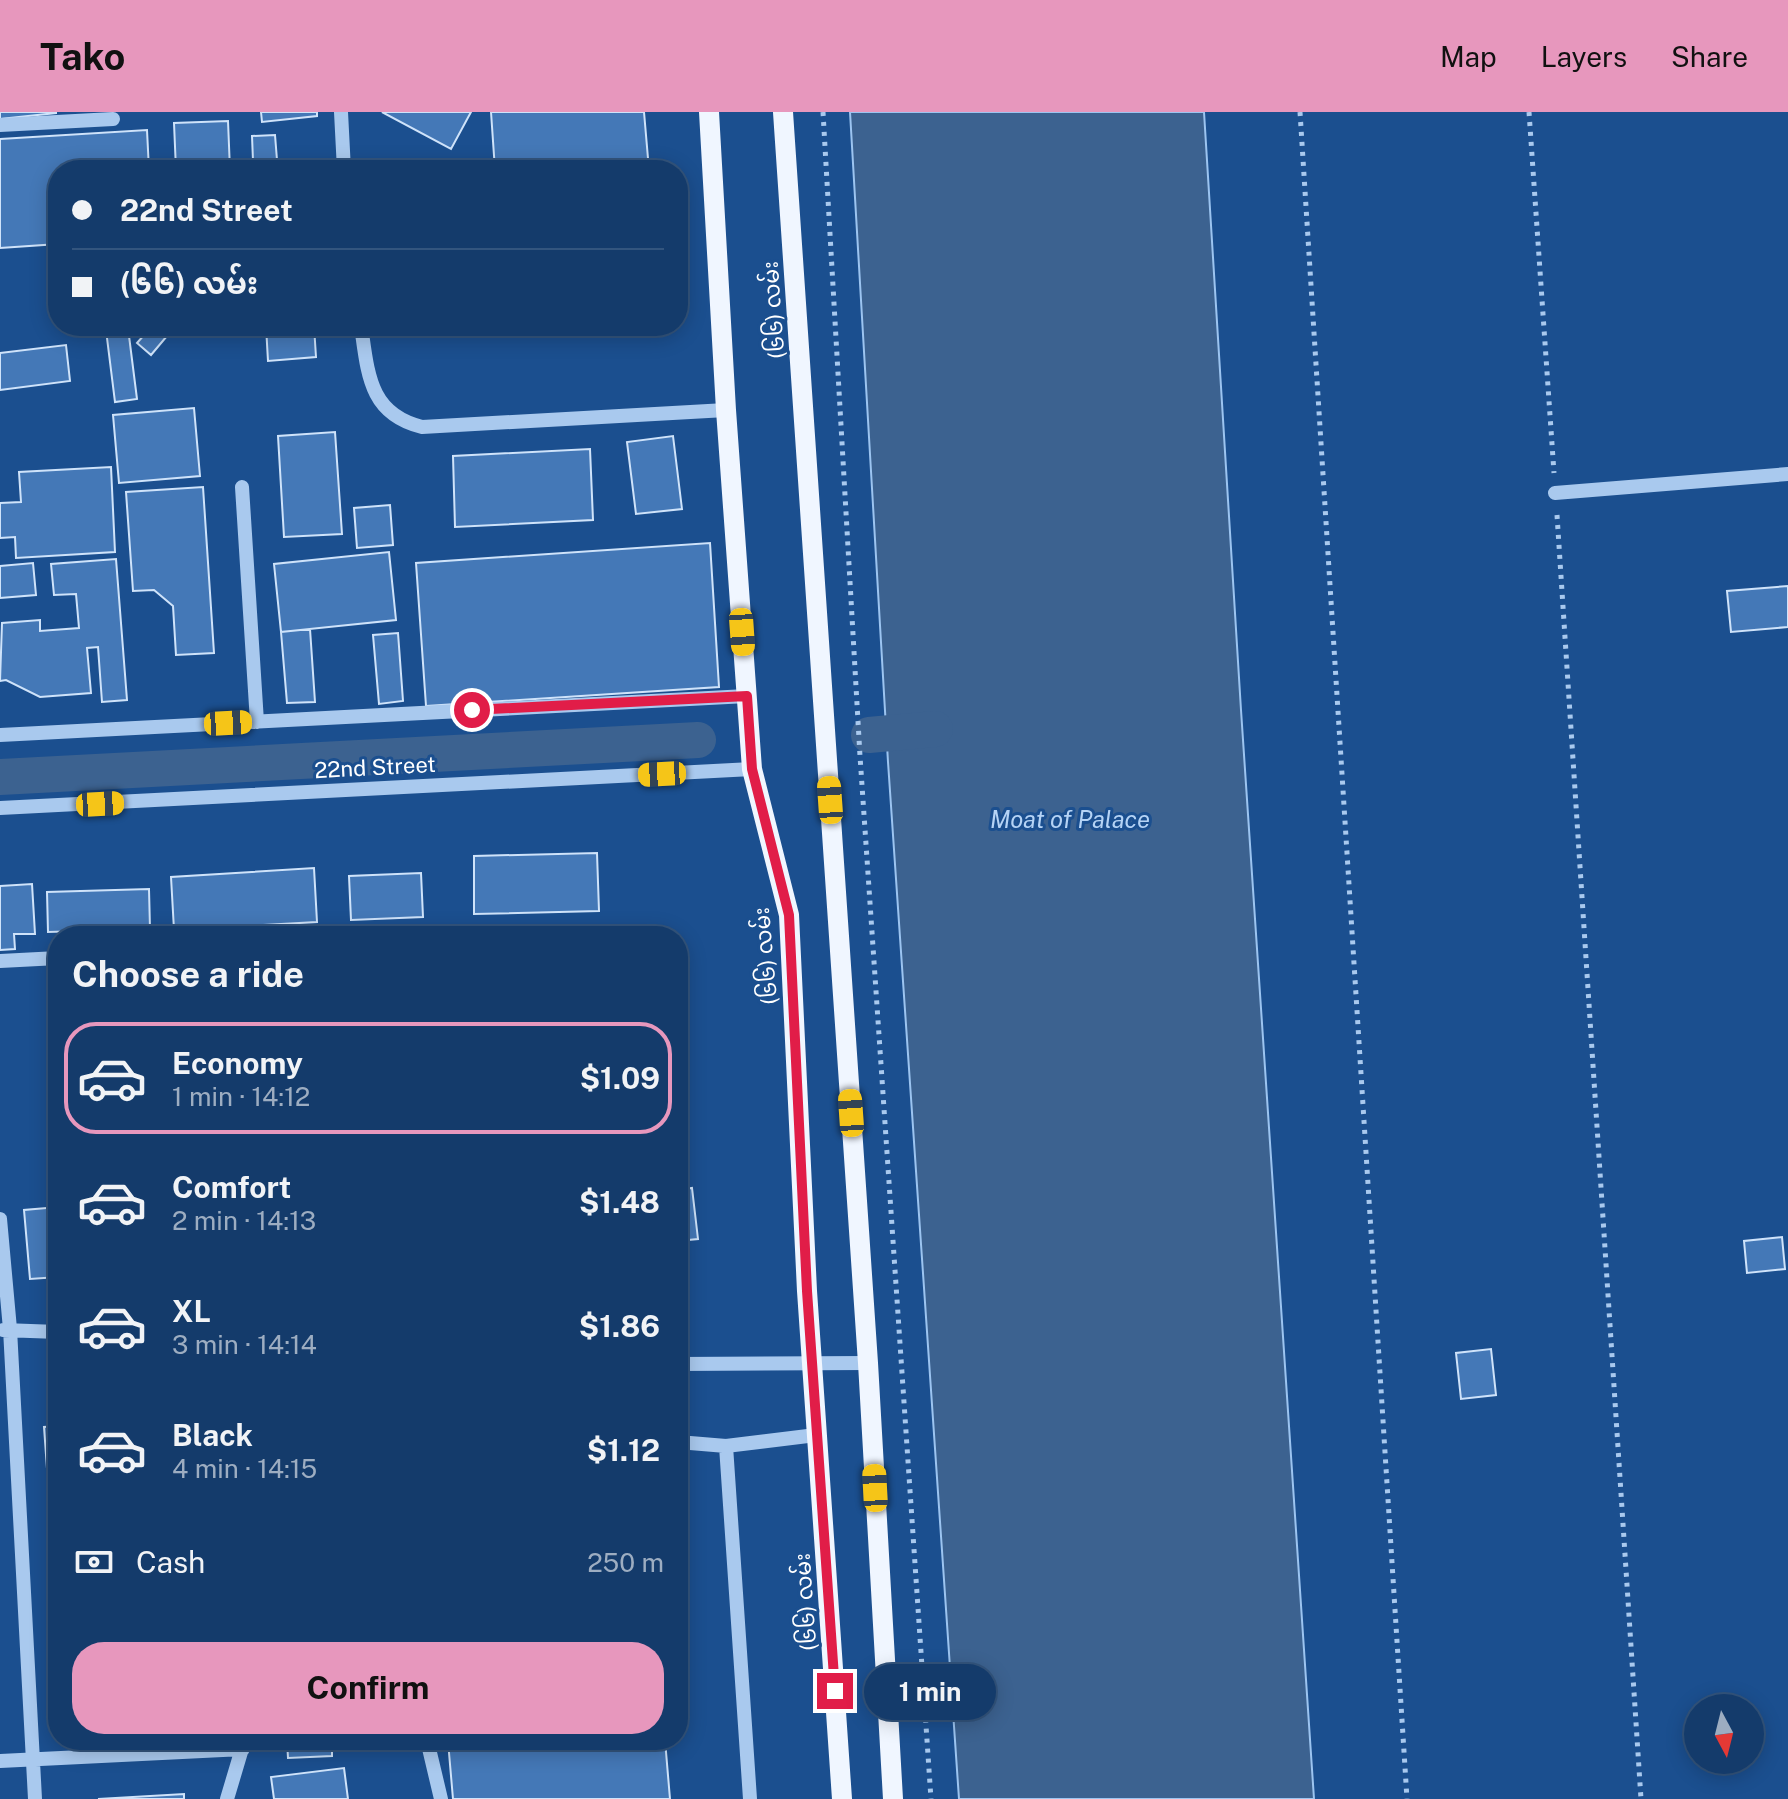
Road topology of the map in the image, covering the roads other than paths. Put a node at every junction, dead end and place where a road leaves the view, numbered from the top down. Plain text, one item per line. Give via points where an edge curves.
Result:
1 (341, 112) edge
2 (709, 112) edge
3 (783, 112) edge
4 (113, 119) dead end
5 (0, 125) edge
6 (343, 160) edge
7 (363, 336) edge
8 (726, 410) junction
9 (1788, 474) edge
10 (242, 487) dead end
11 (1555, 493) road end
12 (747, 696) junction
13 (257, 722) junction
14 (0, 735) edge
15 (752, 769) junction
16 (0, 808) edge
17 (48, 959) edge
18 (0, 961) edge
19 (0, 1219) edge
20 (5, 1330) edge
21 (48, 1332) edge
22 (868, 1363) junction
23 (688, 1364) edge
24 (813, 1364) junction
25 (816, 1435) junction
26 (688, 1443) edge
27 (726, 1446) junction
28 (160, 1750) edge
29 (242, 1750) edge
30 (429, 1750) edge
31 (33, 1759) junction
32 (0, 1761) edge
33 (35, 1799) edge
34 (227, 1799) edge
35 (441, 1799) edge
36 (750, 1799) edge
37 (842, 1799) edge
38 (893, 1799) edge

1 - 6 street
2 - 8 main road, (၆၆) လမ်း
3 - 22 main road, (၆၆) လမ်း
4 - 5 street
7 - 8 street via 375,394 403,422 422,427
8 - 12 main road, (၆၆) လမ်း
9 - 11 street
10 - 13 street
12 - 13 street
12 - 15 main road, (၆၆) လမ်း
13 - 14 street
15 - 16 street, 22nd Street
15 - 24 main road, (၆၆) လမ်း via 789,915
17 - 18 street
19 - 20 street
20 - 21 street
20 - 31 street
22 - 24 street
22 - 38 main road, (၆၆) လမ်း
23 - 24 street
24 - 25 main road, (၆၆) လမ်း
25 - 27 street
25 - 37 main road, (၆၆) လမ်း
26 - 27 street
27 - 36 street
28 - 31 street
29 - 34 street
30 - 35 street
31 - 32 street
31 - 33 street

